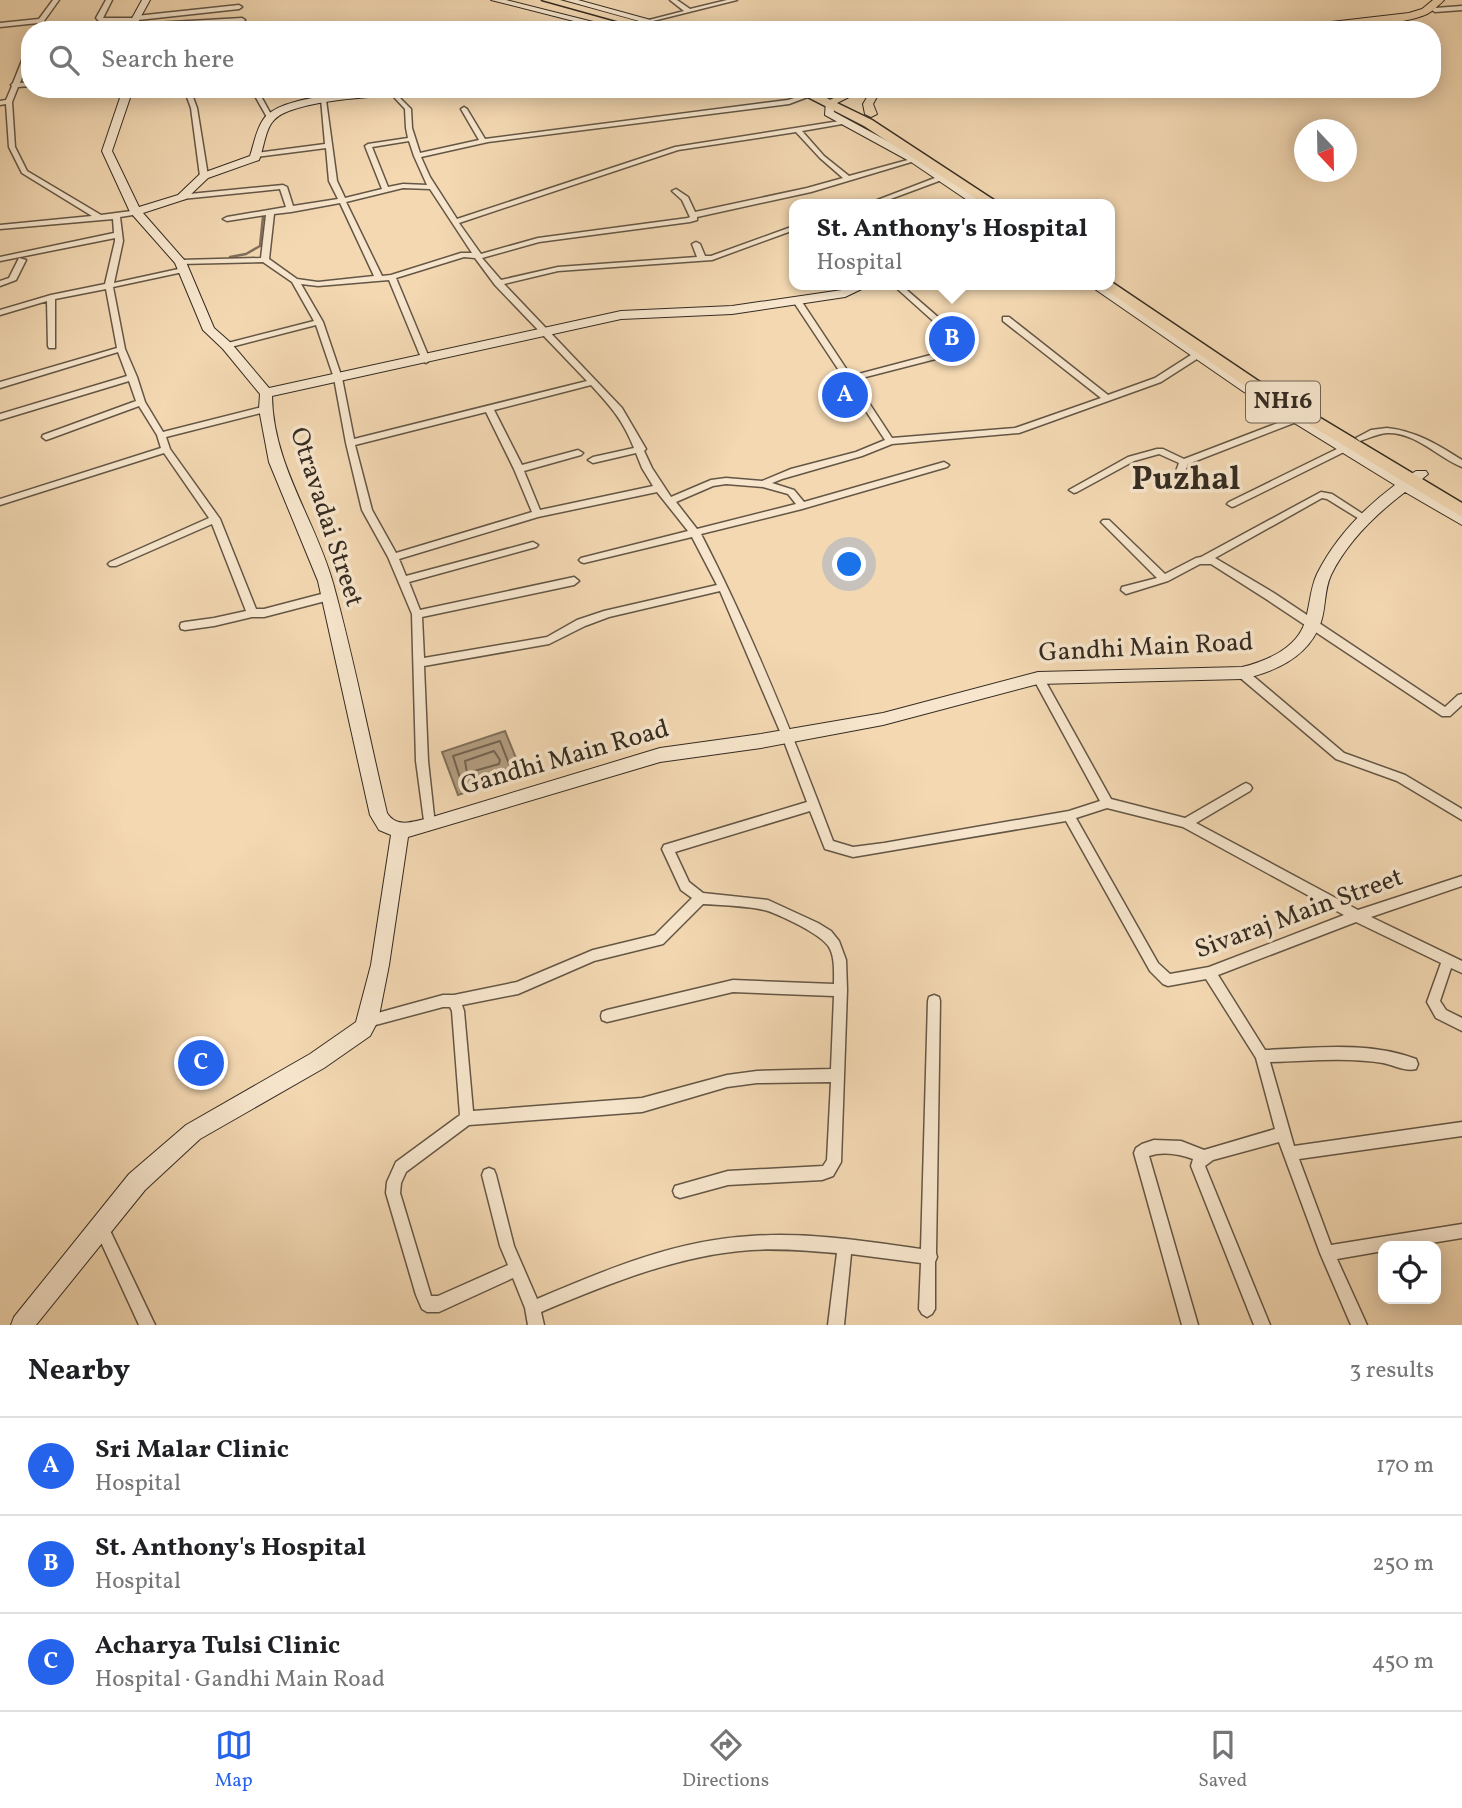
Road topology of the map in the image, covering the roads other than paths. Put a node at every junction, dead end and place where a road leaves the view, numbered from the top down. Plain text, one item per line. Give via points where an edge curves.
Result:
1 (56, 0) edge
2 (109, 0) edge
3 (146, 0) edge
4 (495, 0) edge
5 (527, 0) edge
6 (547, 0) edge
7 (568, 0) edge
8 (615, 0) edge
9 (673, 0) edge
10 (734, 0) edge
11 (1449, 0) edge
12 (238, 3) edge
13 (1437, 5) edge
14 (1462, 8) edge
15 (596, 9) edge
16 (687, 10) junction
17 (242, 20) joint
18 (41, 21) edge
19 (107, 21) edge
20 (137, 21) edge
21 (146, 21) edge
22 (207, 21) edge
23 (583, 21) edge
24 (622, 21) edge
25 (635, 21) edge
26 (651, 21) joint
27 (1367, 21) edge
28 (1407, 21) edge
29 (21, 23) edge
30 (0, 25) edge
31 (21, 70) edge
32 (15, 85) junction
33 (21, 85) edge
34 (125, 98) edge
35 (190, 98) edge
36 (259, 98) edge
37 (352, 98) edge
38 (398, 98) edge
39 (810, 98) edge
40 (826, 98) edge
41 (830, 98) edge
42 (832, 98) edge
43 (871, 98) edge
44 (323, 100) junction
45 (9, 102) junction
46 (0, 103) edge
47 (464, 109) dead end
48 (871, 114) junction
49 (270, 118) junction
50 (846, 122) junction
51 (797, 129) junction
52 (12, 139) junction
53 (412, 139) junction
54 (483, 141) junction
55 (0, 142) edge
56 (329, 146) junction
57 (256, 155) junction
58 (417, 156) junction
59 (915, 160) junction
60 (204, 176) junction
61 (426, 177) junction
62 (943, 178) junction
63 (848, 179) junction
64 (403, 186) junction
65 (433, 187) junction
66 (386, 190) junction
67 (676, 191) dead end
68 (182, 197) junction
69 (885, 199) edge
70 (973, 199) edge
71 (986, 199) edge
72 (999, 199) edge
73 (344, 200) junction
74 (291, 210) junction
75 (136, 212) junction
76 (270, 214) junction
77 (693, 215) junction
78 (116, 216) junction
79 (99, 218) junction
80 (227, 219) dead end
81 (455, 222) junction
82 (0, 227) edge
83 (789, 230) edge
84 (118, 235) junction
85 (696, 244) dead end
86 (476, 255) junction
87 (0, 259) edge
88 (702, 259) junction
89 (22, 260) dead end
90 (265, 260) junction
91 (181, 266) junction
92 (392, 277) junction
93 (379, 278) junction
94 (1115, 278) edge
95 (296, 281) junction
96 (498, 283) junction
97 (0, 285) edge
98 (109, 286) junction
99 (852, 290) edge
100 (903, 290) edge
101 (1103, 290) edge
102 (1115, 290) edge
103 (51, 297) junction
104 (797, 301) junction
105 (0, 313) edge
106 (1006, 319) dead end
107 (319, 322) junction
108 (546, 334) junction
109 (52, 346) dead end
110 (227, 346) junction
111 (121, 349) junction
112 (1197, 355) junction
113 (426, 360) junction
114 (133, 377) junction
115 (338, 378) junction
116 (848, 379) junction
117 (594, 382) junction
118 (0, 385) edge
119 (266, 393) junction
120 (1108, 399) junction
121 (141, 402) junction
122 (266, 409) junction
123 (489, 409) junction
124 (0, 417) edge
125 (1296, 419) junction
126 (161, 435) junction
127 (46, 437) dead end
128 (1360, 438) junction
129 (890, 442) junction
130 (350, 443) junction
131 (166, 449) junction
132 (641, 449) junction
133 (1343, 449) junction
134 (578, 453) dead end
135 (593, 460) dead end
136 (1184, 462) junction
137 (1462, 464) edge
138 (944, 465) dead end
139 (519, 469) junction
140 (1411, 480) junction
141 (763, 484) junction
142 (1176, 485) dead end
143 (659, 488) junction
144 (1074, 489) dead end
145 (1462, 498) edge
146 (670, 501) junction
147 (0, 502) edge
148 (1232, 504) dead end
149 (803, 506) junction
150 (1462, 511) edge
151 (537, 514) junction
152 (1364, 518) junction
153 (215, 519) junction
154 (1462, 520) edge
155 (1106, 522) dead end
156 (695, 533) junction
157 (533, 545) dead end
158 (393, 557) junction
159 (1205, 559) junction
160 (584, 560) dead end
161 (113, 564) dead end
162 (1164, 579) junction
163 (404, 580) junction
164 (574, 581) dead end
165 (723, 587) junction
166 (1126, 590) dead end
167 (329, 596) junction
168 (252, 613) junction
169 (417, 614) junction
170 (1312, 625) junction
171 (185, 626) dead end
172 (419, 663) junction
173 (1242, 673) junction
174 (1038, 678) junction
175 (1462, 698) edge
176 (788, 736) junction
177 (1246, 788) dead end
178 (1107, 803) junction
179 (813, 805) junction
180 (1462, 815) edge
181 (1069, 816) junction
182 (1186, 823) junction
183 (429, 825) junction
184 (400, 831) junction
185 (1462, 881) edge
186 (700, 898) junction
187 (1357, 916) junction
188 (1448, 960) junction
189 (1462, 967) edge
190 (1209, 973) junction
191 (841, 990) junction
192 (454, 1001) junction
193 (934, 1001) dead end
194 (607, 1016) dead end
195 (369, 1021) junction
196 (1462, 1025) edge
197 (1262, 1056) junction
198 (1411, 1064) dead end
199 (838, 1076) junction
200 (467, 1118) junction
201 (1462, 1129) edge
202 (1283, 1134) junction
203 (1292, 1153) junction
204 (1203, 1157) junction
205 (489, 1175) dead end
206 (680, 1191) dead end
207 (101, 1227) junction
208 (1462, 1231) edge
209 (845, 1246) junction
210 (1327, 1254) junction
211 (930, 1257) junction
212 (515, 1269) junction
213 (533, 1308) junction
214 (927, 1310) dead end
215 (22, 1325) edge
216 (147, 1325) edge
217 (536, 1325) edge
218 (836, 1325) edge
219 (1190, 1325) edge
220 (1262, 1325) edge
221 (1359, 1325) edge

1 - 18 street
2 - 19 street via 99,18
3 - 20 street
4 - 23 street
5 - 15 highway
6 - 15 highway
7 - 15 street
8 - 15 street
9 - 16 street
10 - 16 street
11 - 13 main road
12 - 17 street
12 - 21 street
13 - 14 street
13 - 27 main road via 1411,16
13 - 28 main road via 1423,19
15 - 24 highway
15 - 25 highway
15 - 26 street
16 - 26 street
17 - 22 street
29 - 30 street
31 - 32 street
32 - 33 street
32 - 45 street
34 - 75 street via 107,151
35 - 60 street
36 - 49 street
37 - 44 street
38 - 53 street via 408,109
39 - 54 street
40 - 50 street via 829,113
41 - 71 highway
42 - 48 highway
43 - 48 main road via 867,106
44 - 49 street via 286,106
44 - 56 street
45 - 46 street
45 - 52 street
47 - 54 street
48 - 72 highway
49 - 57 street
50 - 51 street
50 - 59 street
51 - 63 street
51 - 81 street via 677,148
52 - 55 street
52 - 79 street via 24,172
53 - 58 street
53 - 66 street via 368,146
54 - 58 street
56 - 57 street
56 - 73 street via 333,181
57 - 60 street
58 - 61 street
59 - 62 street
59 - 63 street
60 - 68 street
61 - 64 street
61 - 65 street
62 - 69 street
62 - 70 street
63 - 77 street
64 - 65 street
64 - 66 street
65 - 81 street
66 - 73 street
67 - 77 street
68 - 74 street via 283,187
68 - 75 street
73 - 74 street
73 - 93 street
74 - 76 street
75 - 78 street
75 - 91 street
76 - 80 street
76 - 90 street
77 - 86 street via 690,220 538,240
78 - 79 street
78 - 84 street
79 - 82 street
81 - 86 street
83 - 88 street
84 - 87 street
84 - 98 street
85 - 88 street
86 - 92 street
86 - 96 street
88 - 96 street via 558,269
89 - 97 street via 12,280
90 - 91 street
90 - 95 street
91 - 98 street
91 - 110 street via 209,330
92 - 93 street
92 - 113 street
93 - 95 street via 318,284
94 - 128 highway, NH16 via 1264,380
95 - 107 street
96 - 108 street
98 - 103 street
98 - 111 street
99 - 104 street
100 - 116 street via 965,346
101 - 112 street
102 - 140 highway, NH16 via 1251,383
103 - 105 street
103 - 109 street
104 - 108 street via 732,310 621,315
104 - 116 street
106 - 120 street
107 - 110 street
107 - 115 street
108 - 113 street
108 - 117 street
110 - 119 street
111 - 114 street
111 - 118 street
112 - 120 street via 1158,380
112 - 125 street
113 - 115 street
114 - 121 street
114 - 124 street
115 - 119 street
115 - 130 street
116 - 129 street
117 - 123 street
117 - 132 street via 619,410
119 - 122 street, Otravadai Street
120 - 129 street via 1016,430
121 - 126 street
121 - 127 street
122 - 126 street
122 - 167 street, Otravadai Street via 276,462
123 - 130 street
123 - 139 street
125 - 133 street
125 - 136 street
126 - 131 street
128 - 137 street via 1377,429 1395,429
128 - 140 highway, NH16
129 - 141 street
130 - 158 street via 367,510
131 - 147 street
131 - 153 street
132 - 135 street
132 - 143 street
133 - 140 street
133 - 148 street
134 - 139 street
136 - 142 street
136 - 144 street via 1157,451 1131,459
138 - 149 street
139 - 151 street
140 - 145 highway, NH16
140 - 150 highway, NH16
140 - 152 street, Gandhi Main Road
140 - 154 street
141 - 146 street via 711,483
141 - 149 street via 791,492
143 - 146 street
143 - 151 street
146 - 156 street
149 - 156 street
151 - 158 street
152 - 159 street via 1321,495
152 - 170 street, Gandhi Main Road via 1324,575
153 - 161 street
153 - 168 street
155 - 162 street
156 - 160 street
156 - 165 street
157 - 163 street
158 - 163 street
159 - 162 street
159 - 170 street
162 - 166 street
163 - 169 street
164 - 169 street
165 - 172 street via 608,614 549,640
165 - 176 street
167 - 168 street
167 - 184 street, Otravadai Street via 379,815 385,825
168 - 171 street
169 - 172 street
170 - 173 street, Gandhi Main Road via 1284,659
170 - 175 street via 1446,713
172 - 183 street
173 - 174 street, Gandhi Main Road
173 - 180 street via 1340,756 1401,778
174 - 176 street, Gandhi Main Road via 883,719
174 - 178 street
176 - 179 street
176 - 183 street, Gandhi Main Road via 660,755
177 - 182 street
178 - 181 street
178 - 182 street
179 - 181 street via 829,845 853,852
179 - 186 street via 668,849 685,886
181 - 190 street, Sivaraj Main Street via 1154,967 1168,980
182 - 187 street
183 - 184 street, Gandhi Main Road
184 - 195 street
185 - 187 street, Sivaraj Main Street
186 - 191 street via 768,905 827,935 839,960
186 - 192 street via 659,940 593,956 518,988
187 - 188 street
187 - 190 street, Sivaraj Main Street
188 - 189 street
188 - 196 street via 1433,1002 1441,1014
190 - 197 street
191 - 194 street via 733,986
191 - 199 street
192 - 195 street
192 - 200 street
193 - 211 street
195 - 207 street via 317,1061 193,1132 137,1182
197 - 198 street via 1355,1052 1382,1054
197 - 202 street
199 - 200 street via 757,1077 642,1105
199 - 206 street via 834,1162 828,1171 728,1178
200 - 212 street via 401,1167 394,1182 393,1193 423,1295 427,1304 439,1304
201 - 203 street
202 - 203 street
202 - 204 street
203 - 210 street
204 - 219 street via 1177,1148 1149,1148 1140,1153
204 - 220 street via 1198,1166
205 - 212 street
207 - 215 street
207 - 216 street
208 - 210 street
209 - 211 street
209 - 213 street via 774,1242 702,1250 633,1267
209 - 218 street
210 - 221 street
211 - 214 street
212 - 213 street
213 - 217 street

